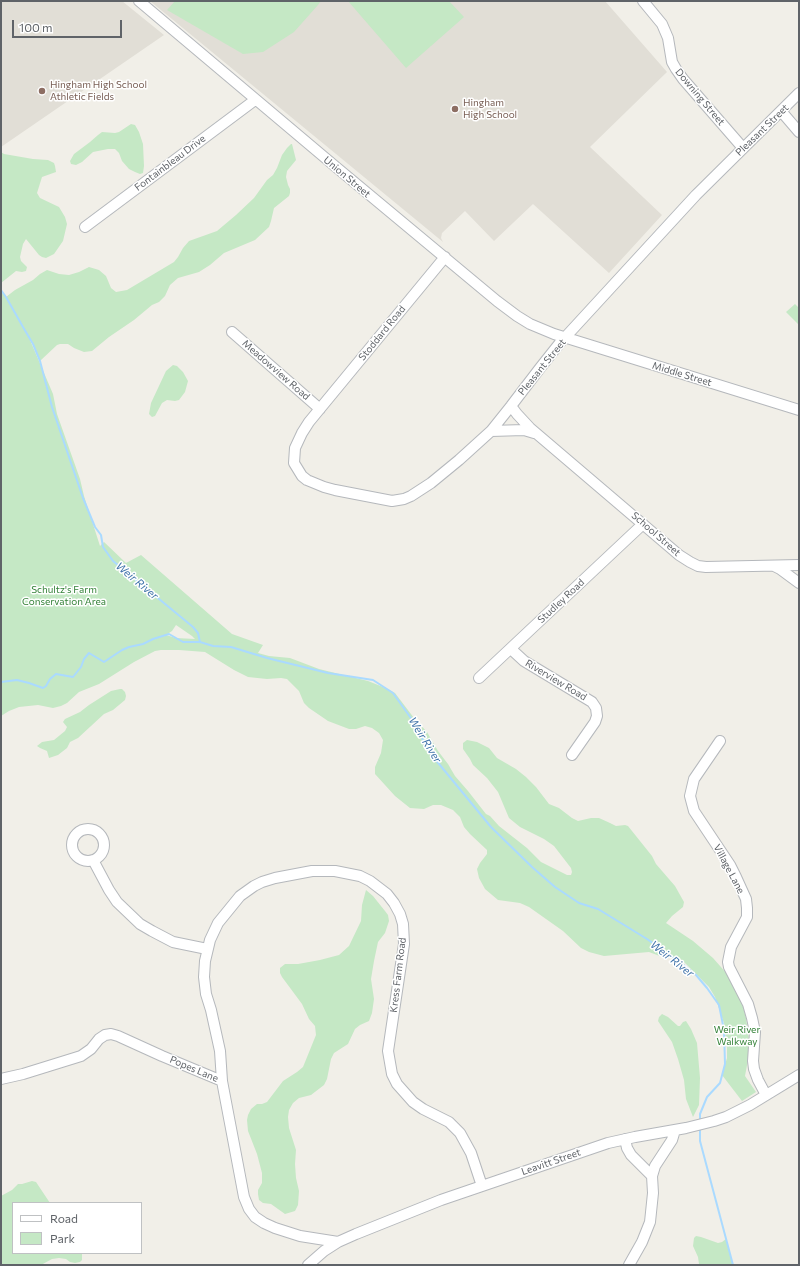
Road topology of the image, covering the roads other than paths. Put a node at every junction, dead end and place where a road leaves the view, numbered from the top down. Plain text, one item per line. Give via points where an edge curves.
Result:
1 (138, 1) edge
2 (643, 1) edge
3 (799, 93) edge
4 (255, 100) junction
5 (781, 111) junction
6 (799, 132) edge
7 (743, 148) junction
8 (85, 227) dead end
9 (445, 257) junction
10 (232, 332) dead end
11 (565, 337) junction
12 (511, 406) junction
13 (320, 409) junction
14 (799, 410) edge
15 (491, 431) junction
16 (538, 434) junction
17 (643, 524) junction
18 (799, 565) edge
19 (772, 566) junction
20 (799, 583) edge
21 (511, 649) junction
22 (479, 678) dead end
23 (720, 741) dead end
24 (572, 755) dead end
25 (94, 860) dead end
26 (207, 949) junction
27 (799, 1075) edge
28 (1, 1079) edge
29 (222, 1080) junction
30 (766, 1095) junction
31 (675, 1130) junction
32 (625, 1139) junction
33 (652, 1176) junction
34 (482, 1186) junction
35 (338, 1242) junction
36 (308, 1265) edge
37 (629, 1265) edge

1 - 4 street, Union Street
2 - 7 street, Downing Street via 666,32 672,62 676,69
3 - 5 street, Pleasant Street
4 - 8 street, Fontainbleau Drive
4 - 9 street, Union Street
5 - 6 street
5 - 7 street, Pleasant Street
7 - 11 street, Pleasant Street
9 - 11 street, Union Street via 517,316 541,330
9 - 13 street, Stoddard Road
10 - 13 street, Meadowview Road
11 - 12 street, Pleasant Street
11 - 14 street, Middle Street
12 - 15 street, Pleasant Street
12 - 16 street, School Street
13 - 15 street, Pleasant Street via 302,433 295,448 294,463 298,471 307,480 324,487 392,501 404,499 423,489
15 - 16 street, School Street via 524,430
16 - 17 street, School Street
17 - 19 street, School Street via 678,554 698,566
17 - 21 street, Studley Road
18 - 19 street, School Street
19 - 20 street
21 - 22 street, Studley Road
21 - 24 street, Riverview Road via 524,661 592,702 596,708 595,722
23 - 30 street, Village Lane via 694,779 690,796 694,811 730,865 746,899 747,917 731,946 728,962 748,1004 755,1032 754,1069
25 - 26 street via 117,902 140,924 173,942
26 - 29 street, Kress Farm Road via 204,985 220,1051
26 - 34 street, Kress Farm Road via 213,931 225,913 247,890 262,882 312,871 335,871 360,876 380,888 400,914 404,935 388,1051 392,1074 413,1102 449,1122 460,1133 471,1153
27 - 30 street, Leavitt Street
28 - 29 street, Popes Lane via 81,1056 99,1039 111,1034
29 - 35 street, Popes Lane via 244,1197 249,1209 255,1217 275,1228 300,1236
30 - 31 street, Leavitt Street via 742,1110 714,1122
31 - 32 street, Leavitt Street
31 - 33 street
32 - 33 street via 631,1155
32 - 34 street, Leavitt Street
33 - 37 street via 653,1202 650,1222
34 - 35 street, Leavitt Street via 414,1210
35 - 36 street, Leavitt Street

